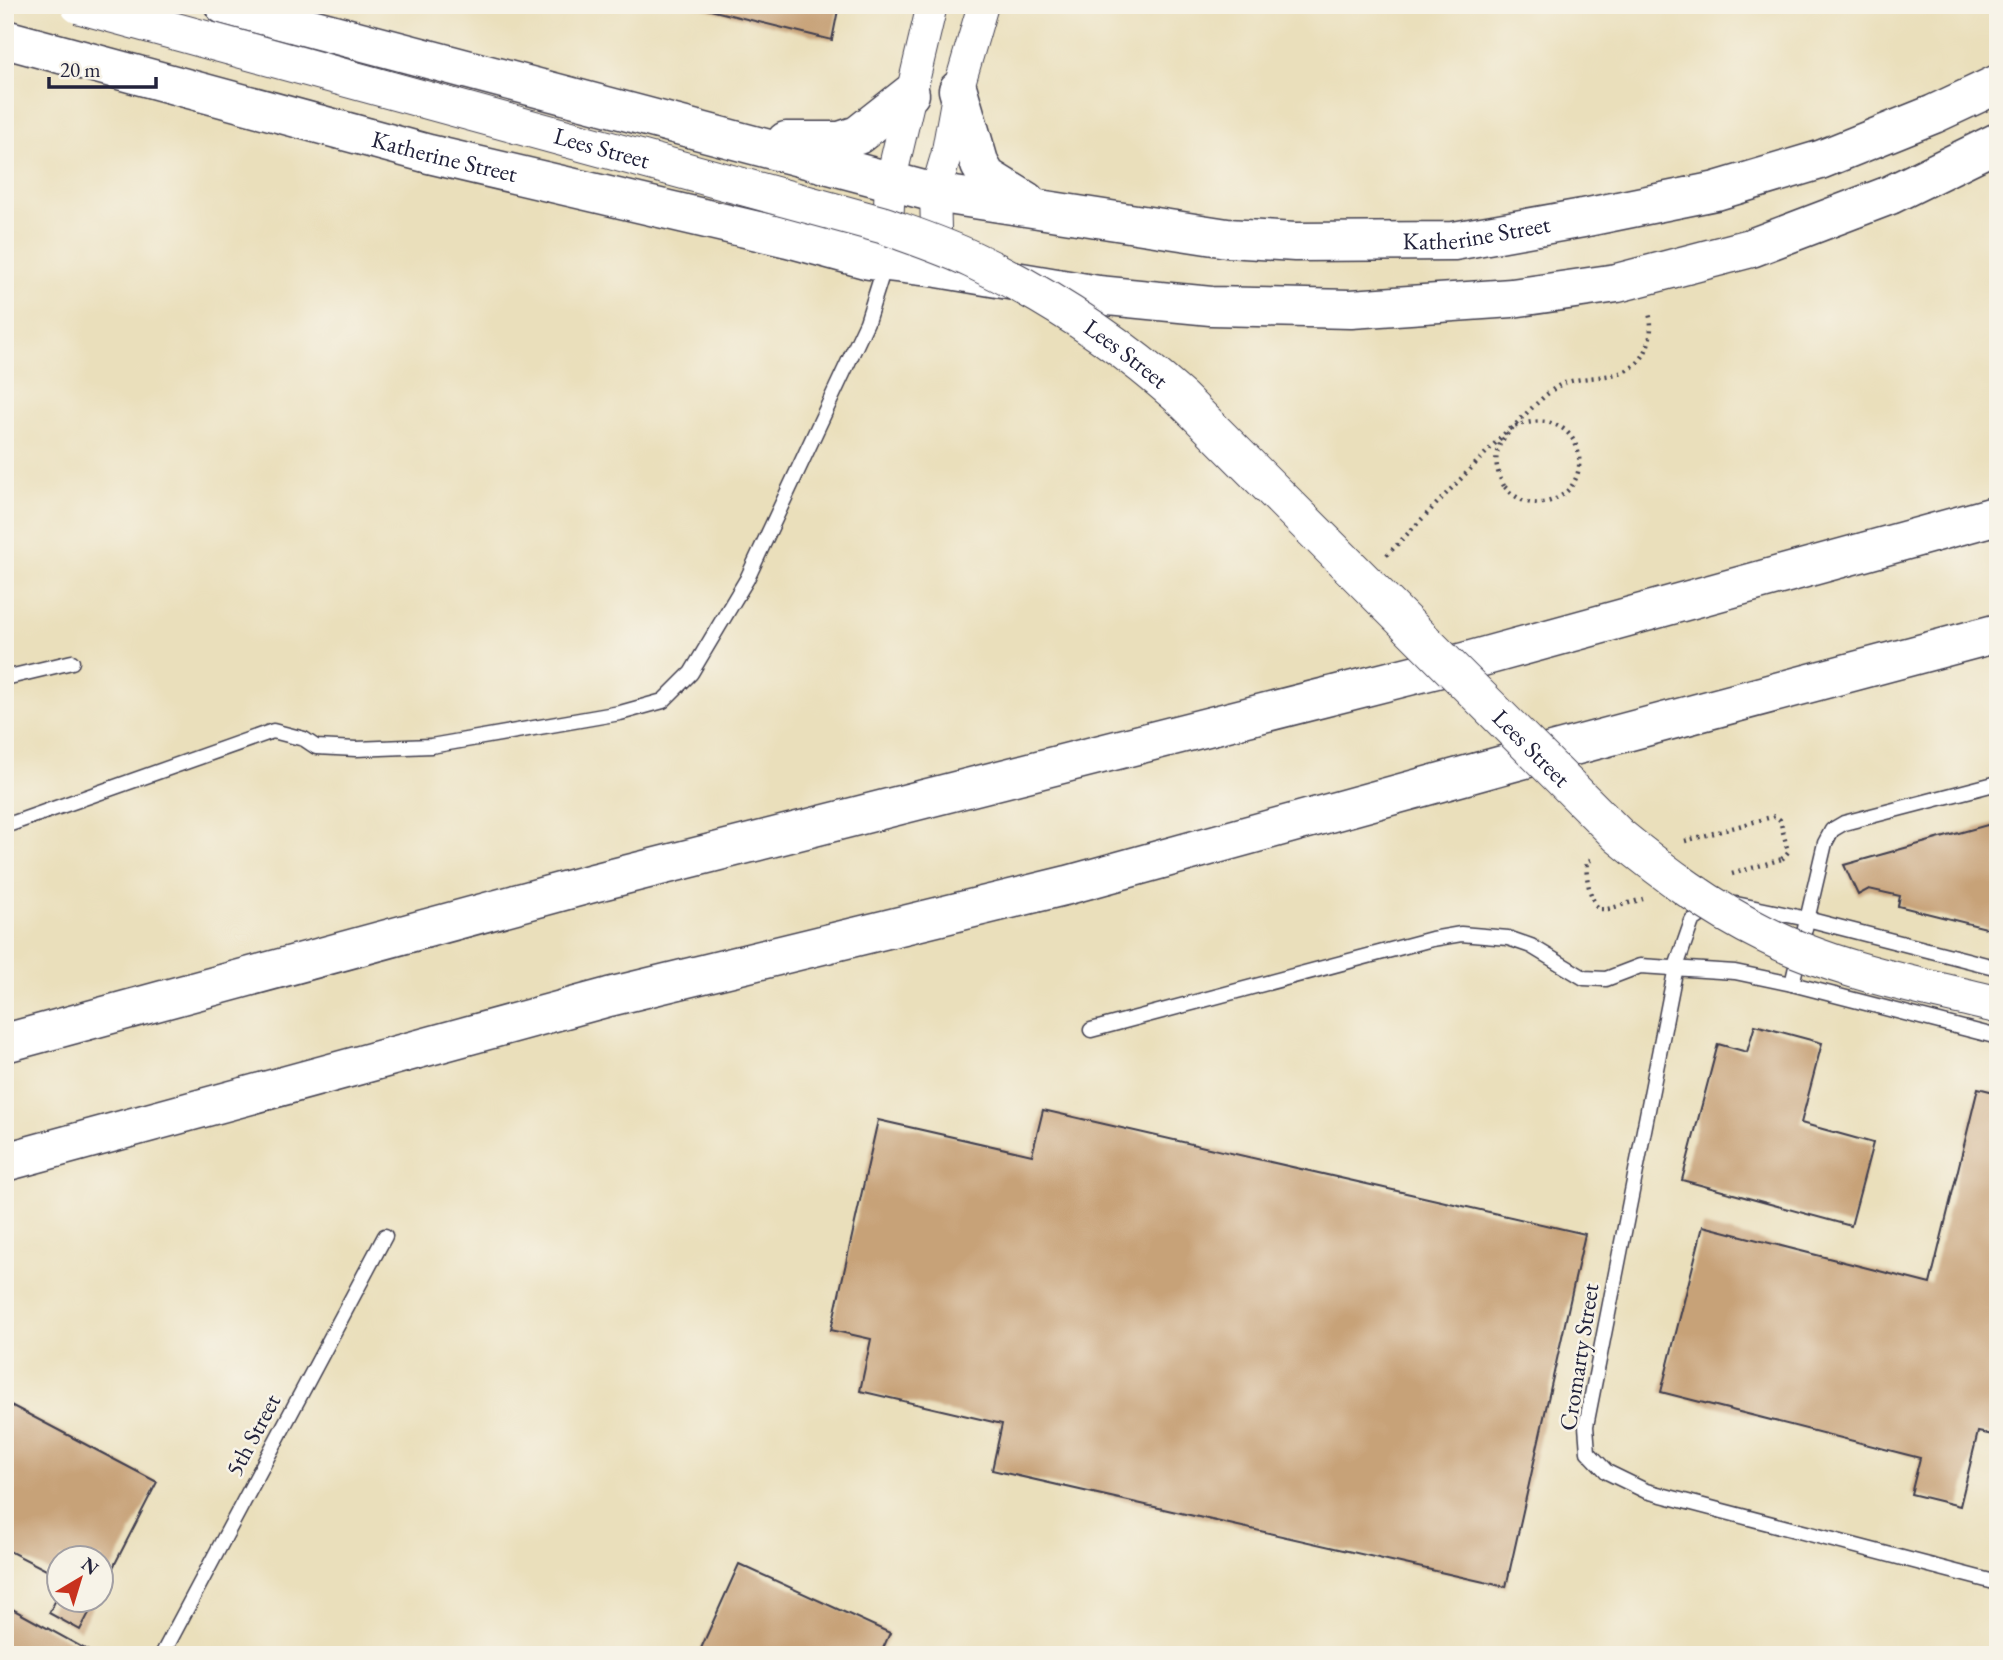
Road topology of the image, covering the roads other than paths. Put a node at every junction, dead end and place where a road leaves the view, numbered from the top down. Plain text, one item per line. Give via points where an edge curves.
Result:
1 (79, 5) edge
2 (224, 5) edge
3 (932, 5) edge
4 (983, 5) edge
5 (5, 38) edge
6 (1998, 84) edge
7 (958, 90) junction
8 (910, 94) junction
9 (718, 137) junction
10 (1998, 142) edge
11 (890, 183) junction
12 (934, 193) junction
13 (1042, 209) junction
14 (887, 261) junction
15 (938, 268) junction
16 (1998, 515) edge
17 (1998, 633) edge
18 (72, 662) dead end
19 (5, 678) edge
20 (1998, 783) edge
21 (5, 826) edge
22 (1807, 919) junction
23 (1676, 967) junction
24 (1998, 968) edge
25 (1792, 984) junction
26 (1998, 1005) edge
27 (1091, 1030) dead end
28 (1998, 1037) edge
29 (5, 1043) edge
30 (5, 1162) edge
31 (384, 1236) dead end
32 (1998, 1583) edge
33 (162, 1655) edge

1 - 26 street, Lees Street, bridge via 883,225 1009,278 1087,324 1181,398 1619,836 1677,882 1791,946 1874,974
2 - 9 main road, Katherine Street
3 - 8 street
4 - 7 street
5 - 14 main road, Katherine Street via 429,154
6 - 13 main road, Katherine Street via 1820,160 1716,191 1454,241 1227,238
7 - 12 street
7 - 13 main road via 987,177
8 - 9 main road via 859,135 840,141
8 - 11 street
9 - 11 main road, Katherine Street
10 - 15 main road, Katherine Street via 1890,195 1751,248 1617,283 1511,298 1351,309 1272,309 1098,295
11 - 12 main road, Katherine Street
11 - 14 street
12 - 13 main road, Katherine Street
12 - 15 street
14 - 15 main road, Katherine Street
14 - 21 lane via 867,322 747,579 691,673 663,701 620,713 431,746 316,747 273,731
16 - 29 main road via 1478,659 579,886
17 - 30 main road via 1068,885 609,996
18 - 19 lane
20 - 22 lane via 1832,830
22 - 23 lane, Cromarty Street via 1720,901 1692,921
22 - 24 lane, Cromarty Street
22 - 25 lane
23 - 25 lane via 1735,972
23 - 27 lane via 1640,966 1606,979 1584,978 1531,946 1508,938 1461,934
23 - 32 lane, Cromarty Street via 1586,1426 1588,1452 1607,1472 1646,1491
25 - 28 lane
31 - 33 lane, 5th Street

